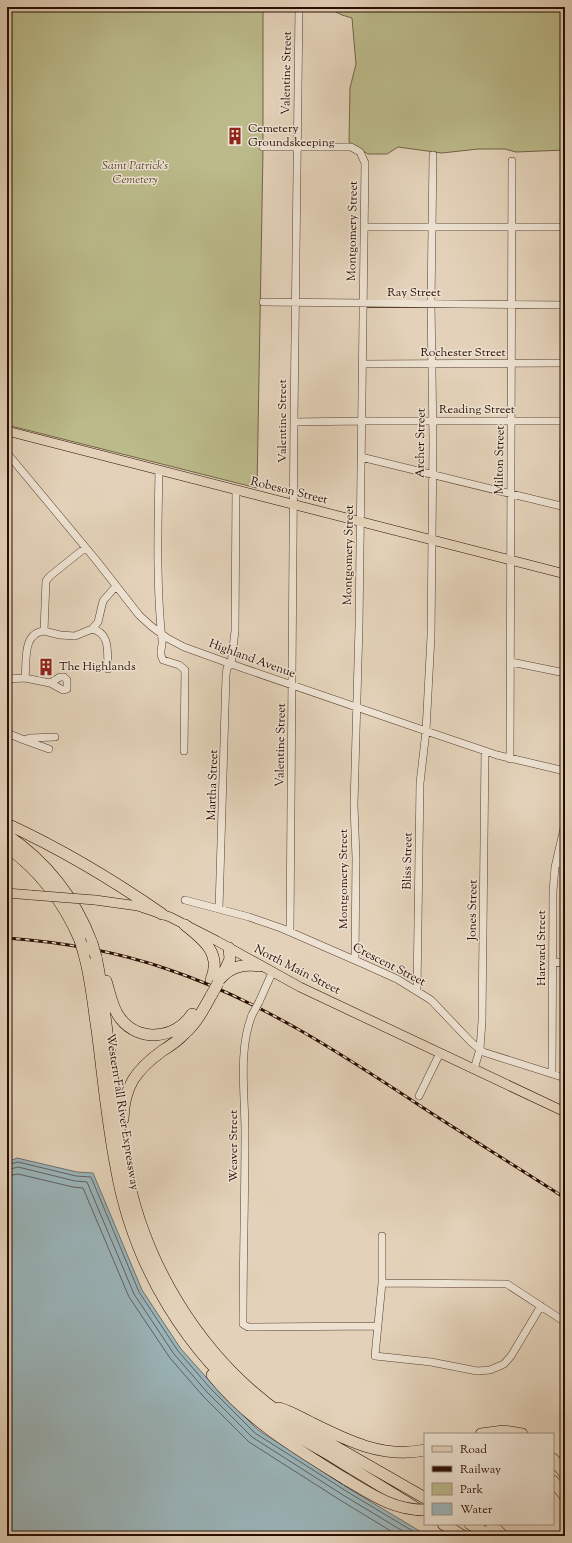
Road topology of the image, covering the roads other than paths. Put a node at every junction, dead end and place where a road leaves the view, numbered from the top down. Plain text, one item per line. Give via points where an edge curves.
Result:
1 (298, 7) edge
2 (263, 147) dead end
3 (297, 148) junction
4 (434, 155) dead end
5 (512, 161) dead end
6 (512, 226) junction
7 (565, 226) edge
8 (364, 227) junction
9 (433, 227) junction
10 (263, 302) dead end
11 (296, 302) junction
12 (431, 303) junction
13 (363, 304) junction
14 (511, 305) junction
15 (565, 305) edge
16 (432, 363) junction
17 (362, 364) junction
18 (511, 364) junction
19 (565, 364) edge
20 (361, 421) junction
21 (432, 421) junction
22 (511, 421) junction
23 (564, 421) edge
24 (294, 422) junction
25 (7, 431) edge
26 (7, 453) edge
27 (361, 457) junction
28 (11, 464) edge
29 (159, 470) junction
30 (432, 474) junction
31 (236, 490) junction
32 (510, 493) junction
33 (294, 505) junction
34 (564, 507) edge
35 (360, 522) junction
36 (431, 540) junction
37 (85, 548) junction
38 (510, 560) junction
39 (565, 574) edge
40 (116, 586) junction
41 (92, 629) junction
42 (44, 631) junction
43 (161, 634) junction
44 (512, 662) junction
45 (231, 664) junction
46 (108, 669) dead end
47 (565, 673) edge
48 (26, 678) junction
49 (7, 679) edge
50 (50, 683) dead end
51 (292, 686) junction
52 (357, 707) junction
53 (426, 731) junction
54 (7, 733) edge
55 (55, 737) dead end
56 (24, 740) junction
57 (48, 749) dead end
58 (184, 751) dead end
59 (485, 751) junction
60 (510, 759) junction
61 (565, 771) edge
62 (7, 824) edge
63 (565, 824) edge
64 (7, 835) edge
65 (10, 850) edge
66 (556, 863) junction
67 (565, 865) edge
68 (7, 893) edge
69 (185, 900) dead end
70 (219, 909) junction
71 (162, 914) junction
72 (186, 925) junction
73 (290, 932) junction
74 (229, 948) junction
75 (98, 957) junction
76 (355, 960) junction
77 (553, 962) junction
78 (565, 962) edge
79 (260, 966) junction
80 (272, 973) junction
81 (216, 981) junction
82 (417, 991) junction
83 (208, 992) junction
84 (480, 1049) junction
85 (440, 1053) junction
86 (474, 1069) junction
87 (552, 1073) junction
88 (565, 1078) edge
89 (419, 1096) dead end
90 (565, 1112) edge
91 (125, 1162) junction
92 (382, 1236) dead end
93 (382, 1282) junction
94 (541, 1306) junction
95 (170, 1310) junction
96 (565, 1322) edge
97 (378, 1326) junction
98 (270, 1405) junction
99 (489, 1433) edge
100 (516, 1433) edge
101 (424, 1450) edge
102 (554, 1451) edge
103 (554, 1460) edge
104 (565, 1462) edge
105 (565, 1474) edge
106 (554, 1482) edge
107 (565, 1496) edge
108 (424, 1497) edge
109 (424, 1510) edge
110 (424, 1512) edge
111 (445, 1525) edge
112 (472, 1525) edge
113 (492, 1525) edge
114 (463, 1536) edge
115 (491, 1536) edge
116 (503, 1536) edge

1 - 3 street, Valentine Street
2 - 3 street
3 - 8 street, Montgomery Street via 344,146 360,152 365,164
3 - 11 street, Valentine Street
4 - 9 street, Archer Street
5 - 6 street, Milton Street
6 - 7 street
6 - 9 street
6 - 14 street, Milton Street
8 - 9 street
8 - 13 street, Montgomery Street
9 - 12 street, Archer Street
10 - 11 street, Ray Street
11 - 13 street, Ray Street
11 - 24 street, Valentine Street
12 - 13 street, Ray Street
12 - 14 street, Ray Street
12 - 16 street, Archer Street
13 - 17 street, Montgomery Street
14 - 15 street, Ray Street
14 - 18 street, Milton Street
16 - 17 street, Rochester Street
16 - 18 street, Rochester Street
16 - 21 street, Archer Street
17 - 20 street, Montgomery Street
18 - 19 street, Rochester Street
18 - 22 street, Milton Street
20 - 21 street, Reading Street
20 - 24 street, Reading Street
20 - 27 street, Montgomery Street
21 - 22 street, Reading Street
21 - 30 street, Archer Street
22 - 23 street, Reading Street
22 - 32 street, Milton Street
23 - 34 street
24 - 33 street, Valentine Street
25 - 29 main road, Robeson Street
26 - 28 street, Highland Avenue
27 - 30 street
27 - 35 street, Montgomery Street
28 - 37 street, Highland Avenue
29 - 31 main road, Robeson Street
29 - 43 street via 158,595
30 - 32 street
30 - 36 street, Archer Street
31 - 33 main road, Robeson Street
31 - 45 street, Martha Street via 235,631
32 - 34 street
32 - 38 street, Milton Street
33 - 35 main road, Robeson Street
33 - 51 street, Valentine Street
35 - 36 main road, Robeson Street
35 - 52 street, Montgomery Street
36 - 38 main road, Robeson Street
36 - 53 street, Archer Street via 431,636
37 - 40 street, Highland Avenue
37 - 42 street via 46,581
38 - 39 main road, Robeson Street
38 - 44 street, Milton Street
40 - 41 street via 103,601 98,622
40 - 43 street, Highland Avenue via 139,615
41 - 42 street via 75,636
41 - 46 street via 104,635 106,640
42 - 48 street via 36,633 28,642
43 - 45 street, Highland Avenue via 184,647
43 - 58 street via 160,654 163,660 179,665 185,670
44 - 47 street
44 - 60 street, Milton Street
45 - 51 street, Highland Avenue
45 - 70 street, Martha Street via 226,675
48 - 49 street
48 - 50 street
51 - 52 street, Highland Avenue
51 - 73 street, Valentine Street
52 - 53 street, Highland Avenue
52 - 76 street, Montgomery Street via 354,805
53 - 59 street, Highland Avenue
53 - 82 street, Bliss Street via 420,783
54 - 56 street
55 - 56 street
56 - 57 street
59 - 60 street, Highland Avenue
59 - 84 street, Jones Street
60 - 61 street, Highland Avenue
62 - 71 highway via 128,891
63 - 66 street, Harvard Street
64 - 75 highway via 33,855 60,884 90,931
65 - 95 highway, Western Fall River Expressway, bridge via 38,874 51,890 80,940 90,983 112,1146 121,1192 142,1255
66 - 67 street
66 - 77 street, Harvard Street via 553,892
68 - 71 main road, North Main Street, bridge via 95,900 129,905
69 - 70 street, Crescent Street
70 - 73 street, Crescent Street
71 - 72 main road, North Main Street
72 - 74 main road, North Main Street
72 - 81 highway via 212,952
73 - 76 street, Crescent Street
74 - 79 main road, North Main Street
74 - 81 highway via 230,959
75 - 83 highway via 117,1013 125,1023 141,1033 160,1035 180,1027
75 - 91 highway, Western Fall River Expressway
76 - 82 street, Crescent Street
77 - 78 street
77 - 87 street, Harvard Street
79 - 80 main road, North Main Street
79 - 81 highway via 235,967
80 - 85 main road, North Main Street
80 - 97 street, Weaver Street, bridge via 252,1015 245,1039 243,1324 248,1327
81 - 83 highway, bridge
82 - 84 street, Crescent Street via 431,1000
83 - 91 highway via 197,1019 189,1030 144,1064 132,1080 124,1111
84 - 86 street, Jones Street
84 - 87 street, Crescent Street via 488,1054
85 - 86 main road, North Main Street
85 - 89 street
86 - 90 main road, North Main Street
87 - 88 street, Crescent Street
91 - 98 highway, Western Fall River Expressway via 139,1221 161,1275 210,1346 240,1380
92 - 93 street
93 - 94 street via 507,1284
93 - 97 street
94 - 96 street
94 - 97 street via 511,1356 504,1364 490,1370 477,1371 431,1362 375,1356
95 - 109 highway, bridge via 217,1382 272,1433 390,1504
95 - 110 highway, Western Fall River Expressway via 208,1361 252,1404 286,1429
98 - 101 highway via 290,1411 365,1447 409,1453
98 - 108 highway, Western Fall River Expressway via 303,1428
99 - 100 highway
102 - 104 highway
103 - 105 highway
106 - 107 highway
111 - 114 highway
112 - 115 highway
113 - 116 highway

